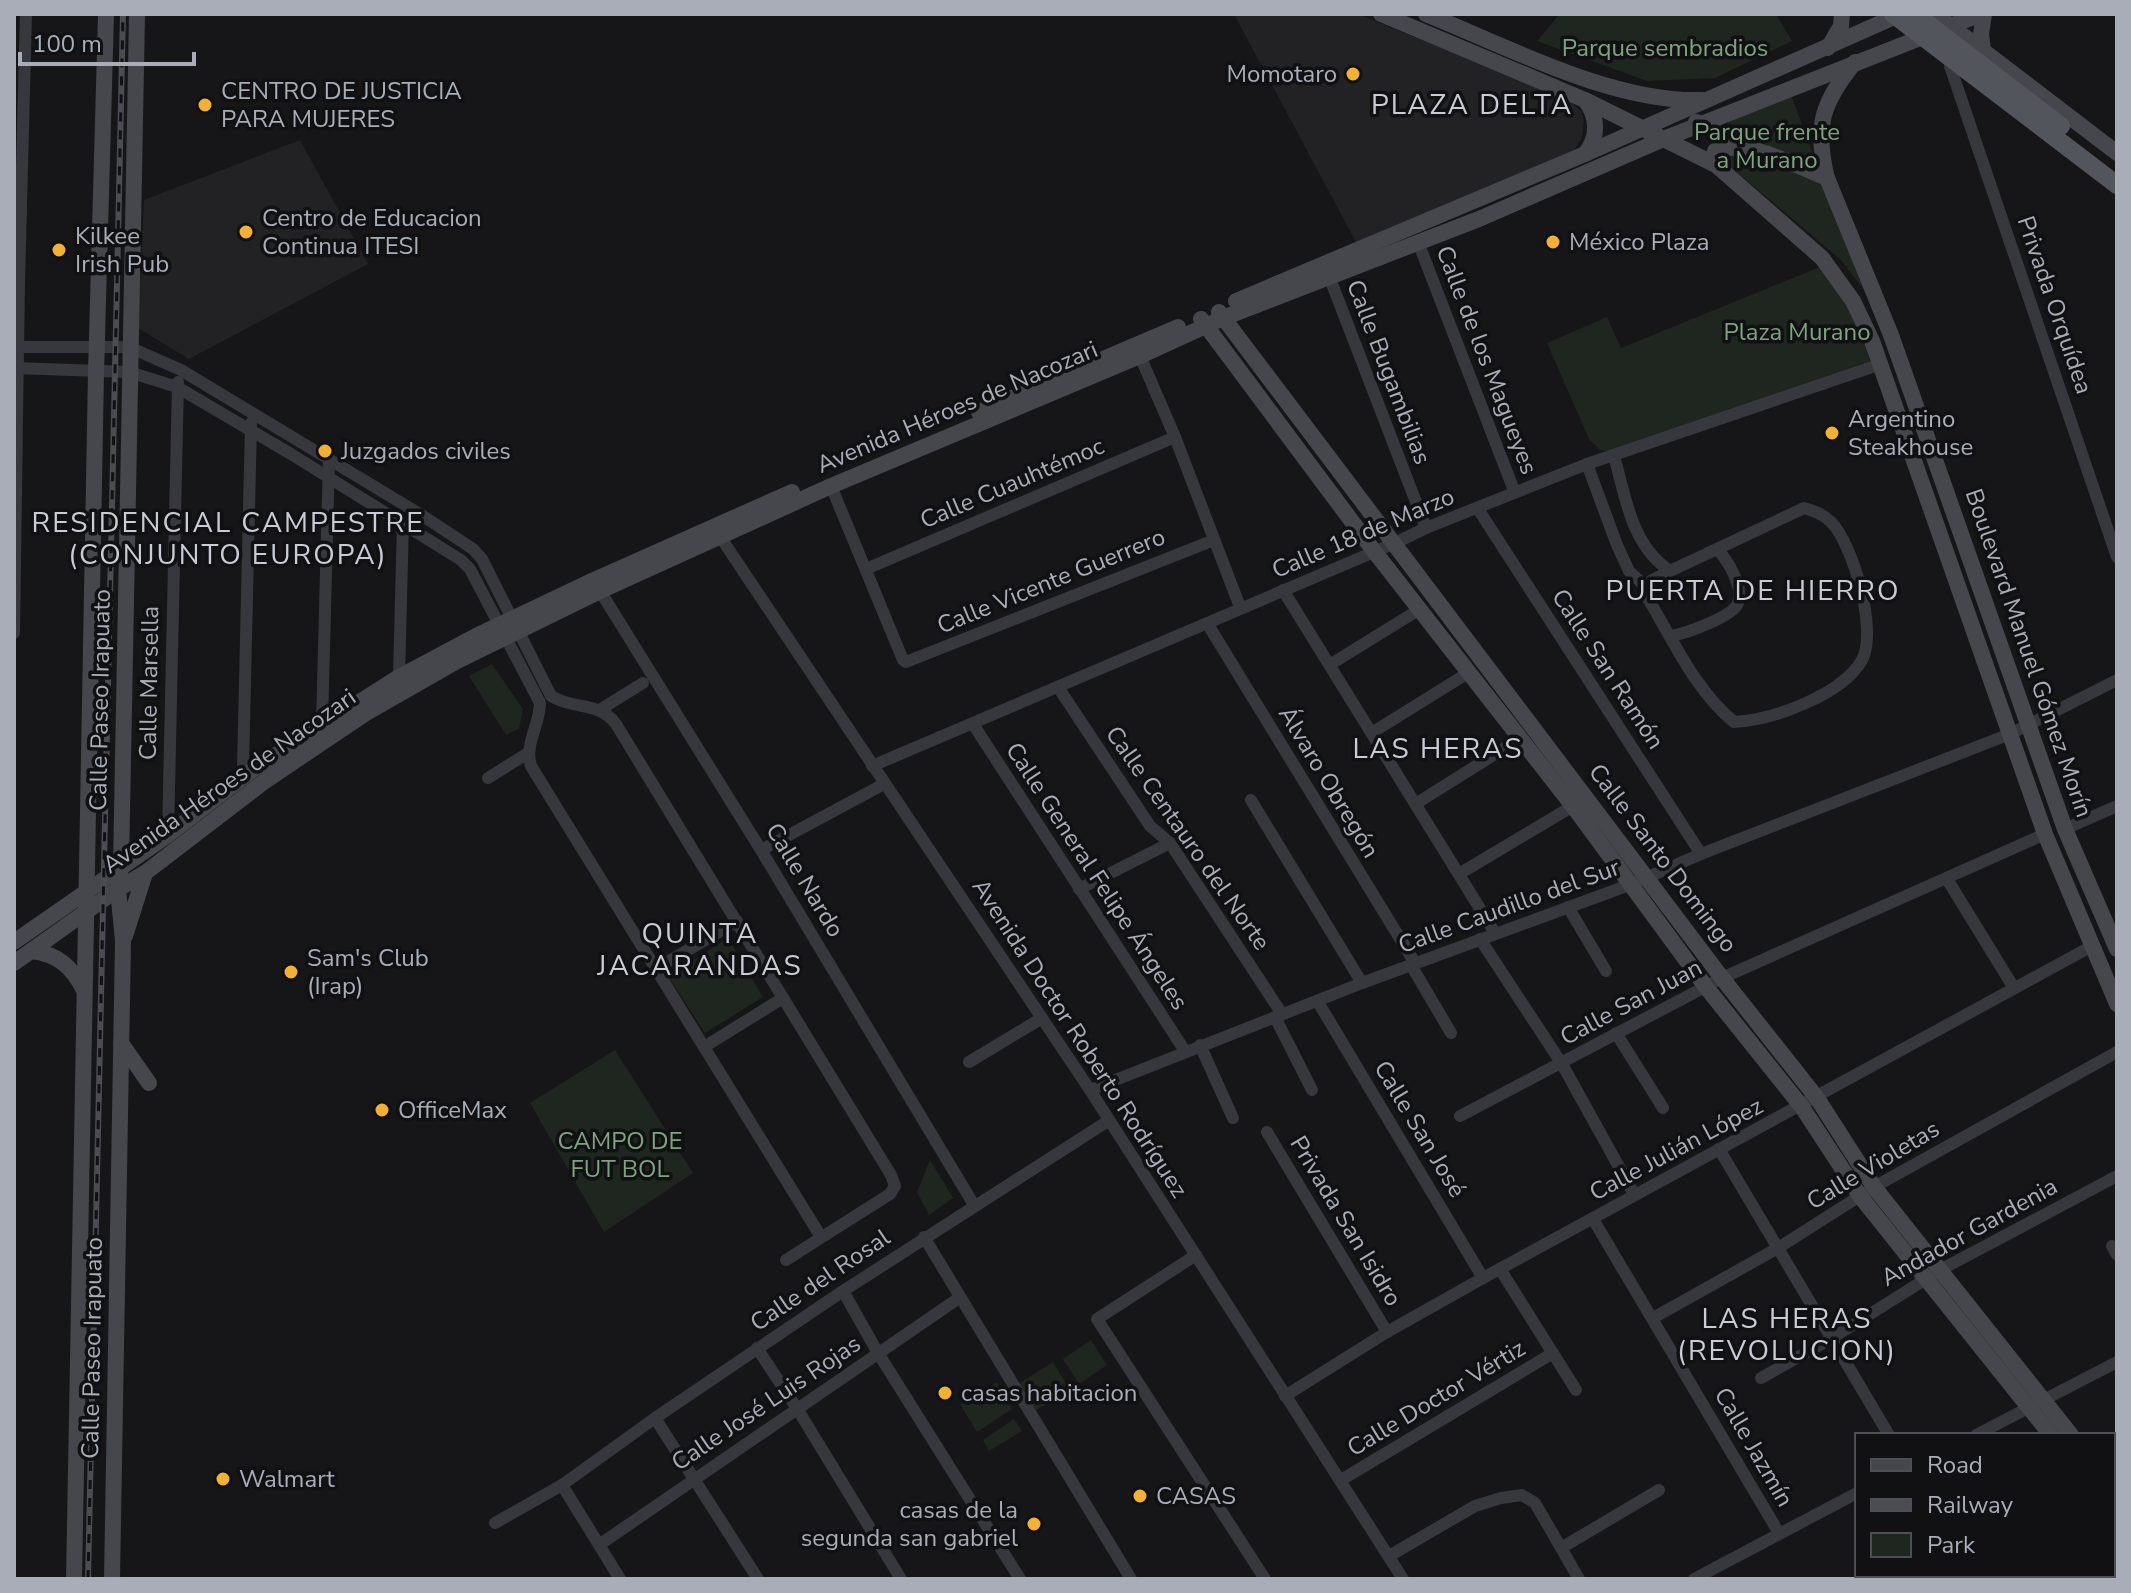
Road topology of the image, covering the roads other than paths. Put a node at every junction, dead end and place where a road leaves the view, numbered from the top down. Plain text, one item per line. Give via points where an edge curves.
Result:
1 (106, 14) edge
2 (137, 14) edge
3 (1381, 14) edge
4 (1426, 14) edge
5 (1842, 14) edge
6 (1915, 14) edge
7 (1935, 14) edge
8 (1983, 14) edge
9 (1892, 15) edge
10 (22, 20) edge
11 (1951, 26) junction
12 (1916, 40) junction
13 (1828, 48) junction
14 (1983, 50) junction
15 (1856, 61) junction
16 (1950, 66) junction
17 (1600, 85) junction
18 (1730, 91) junction
19 (1712, 99) junction
20 (1585, 100) junction
21 (1676, 115) junction
22 (1720, 123) junction
23 (1701, 124) junction
24 (2081, 125) junction
25 (1645, 128) junction
26 (1666, 138) junction
27 (1744, 147) junction
28 (2063, 152) junction
29 (2117, 153) edge
30 (1585, 154) junction
31 (1716, 158) junction
32 (2117, 170) edge
33 (1827, 178) junction
34 (2117, 185) edge
35 (2117, 193) edge
36 (17, 208) edge
37 (1418, 242) junction
38 (1329, 276) junction
39 (1220, 313) junction
40 (1203, 321) junction
41 (17, 347) junction
42 (97, 347) junction
43 (129, 347) junction
44 (1140, 356) junction
45 (1881, 364) junction
46 (16, 368) edge
47 (181, 370) junction
48 (129, 372) junction
49 (96, 373) junction
50 (177, 387) junction
51 (252, 412) junction
52 (1296, 414) junction
53 (1280, 426) junction
54 (250, 430) junction
55 (1175, 437) junction
56 (1614, 456) junction
57 (329, 458) junction
58 (1587, 464) junction
59 (329, 478) junction
60 (831, 486) junction
61 (1515, 493) junction
62 (404, 504) junction
63 (1478, 509) junction
64 (403, 524) junction
65 (1426, 528) junction
66 (716, 531) junction
67 (15, 533) edge
68 (1214, 540) junction
69 (1395, 543) junction
70 (1718, 550) junction
71 (1374, 551) junction
72 (2117, 557) edge
73 (866, 569) junction
74 (1670, 571) junction
75 (597, 585) junction
76 (1646, 587) junction
77 (14, 590) edge
78 (1283, 590) junction
79 (1240, 607) junction
80 (1420, 609) junction
81 (1207, 623) junction
82 (508, 628) junction
83 (14, 633) edge
84 (1670, 636) junction
85 (1331, 664) junction
86 (1468, 673) junction
87 (399, 677) junction
88 (2117, 680) edge
89 (643, 683) dead end
90 (1058, 687) junction
91 (601, 709) junction
92 (322, 724) junction
93 (973, 724) junction
94 (2028, 725) junction
95 (1373, 732) junction
96 (2010, 734) junction
97 (1519, 739) junction
98 (528, 753) junction
99 (872, 766) junction
100 (243, 768) dead end
101 (488, 778) dead end
102 (884, 784) junction
103 (223, 792) junction
104 (1251, 800) dead end
105 (1417, 803) junction
106 (1573, 806) junction
107 (2117, 806) edge
108 (2065, 829) junction
109 (2045, 834) junction
110 (168, 835) junction
111 (1170, 843) junction
112 (183, 845) junction
113 (761, 850) junction
114 (1701, 854) junction
115 (121, 866) junction
116 (145, 873) junction
117 (1459, 874) junction
118 (1947, 879) junction
119 (1640, 881) junction
120 (118, 889) junction
121 (1079, 889) junction
122 (87, 891) junction
123 (1568, 907) junction
124 (86, 912) junction
125 (737, 921) junction
126 (1495, 933) junction
127 (15, 938) edge
128 (2115, 938) edge
129 (1480, 939) junction
130 (123, 941) junction
131 (2092, 946) junction
132 (31, 951) junction
133 (14, 963) edge
134 (1413, 964) junction
135 (656, 969) junction
136 (1606, 971) dead end
137 (1722, 978) junction
138 (1362, 983) junction
139 (1706, 987) junction
140 (2014, 988) junction
141 (85, 993) junction
142 (783, 998) junction
143 (1318, 1002) junction
144 (2117, 1004) edge
145 (1279, 1016) junction
146 (1042, 1018) junction
147 (1451, 1033) dead end
148 (1616, 1033) junction
149 (121, 1043) junction
150 (1200, 1045) junction
151 (704, 1047) junction
152 (1185, 1051) junction
153 (2117, 1052) edge
154 (969, 1062) dead end
155 (1562, 1064) junction
156 (149, 1083) dead end
157 (1090, 1090) junction
158 (1312, 1090) dead end
159 (1809, 1102) junction
160 (1663, 1108) dead end
161 (1460, 1116) dead end
162 (1233, 1118) dead end
163 (1108, 1121) junction
164 (1267, 1132) dead end
165 (1719, 1149) junction
166 (2117, 1176) edge
167 (1867, 1191) junction
168 (1634, 1194) junction
169 (974, 1205) junction
170 (1593, 1219) junction
171 (821, 1237) junction
172 (924, 1237) junction
173 (1778, 1248) junction
174 (1196, 1255) junction
175 (786, 1260) dead end
176 (1500, 1269) junction
177 (1942, 1269) junction
178 (1483, 1278) junction
179 (1926, 1278) junction
180 (843, 1291) junction
181 (959, 1298) junction
182 (1653, 1318) junction
183 (1387, 1332) junction
184 (1832, 1338) junction
185 (757, 1348) junction
186 (878, 1353) junction
187 (1553, 1353) junction
188 (2117, 1362) edge
189 (1761, 1378) dead end
190 (1576, 1390) dead end
191 (1285, 1396) junction
192 (2037, 1404) junction
193 (798, 1410) junction
194 (655, 1418) junction
195 (1888, 1433) edge
196 (1980, 1433) edge
197 (2050, 1433) edge
198 (2069, 1433) edge
199 (695, 1477) junction
200 (1341, 1480) junction
201 (562, 1485) junction
202 (1659, 1490) dead end
203 (1855, 1494) edge
204 (495, 1523) dead end
205 (1779, 1533) junction
206 (599, 1545) junction
207 (1561, 1548) junction
208 (1389, 1556) junction
209 (1927, 1577) edge
210 (74, 1579) edge
211 (112, 1579) edge
212 (620, 1579) edge
213 (758, 1579) edge
214 (901, 1579) edge
215 (1020, 1579) edge
216 (1131, 1579) edge
217 (1265, 1579) edge
218 (1403, 1579) edge
219 (1579, 1579) edge
220 (1694, 1579) edge
221 (1921, 1579) edge

1 - 42 main road, Calle Paseo Irapuato
2 - 43 main road, Calle Paseo Irapuato
3 - 20 main road, Boulevard Manuel Gómez Morín
4 - 17 main road
5 - 13 main road
6 - 32 main road, bridge
7 - 11 main road
8 - 11 main road, Avenida Héroes de Nacozari
8 - 14 main road
9 - 12 main road
9 - 13 main road, Avenida Héroes de Nacozari
9 - 34 main road, bridge
10 - 36 street
11 - 12 main road, Avenida Héroes de Nacozari
11 - 14 main road
12 - 15 main road, Avenida Héroes de Nacozari
12 - 16 main road
13 - 18 main road, Avenida Héroes de Nacozari
14 - 24 main road
15 - 22 main road, Avenida Héroes de Nacozari
15 - 33 main road, Boulevard Manuel Gómez Morín via 1827,101 1822,117
16 - 28 main road
16 - 72 street, Privada Orquídea
17 - 19 main road via 1660,98
17 - 21 main road
18 - 19 main road, Avenida Héroes de Nacozari
18 - 22 main road
19 - 21 main road, Avenida Héroes de Nacozari
20 - 25 main road, Boulevard Manuel Gómez Morín
20 - 30 main road via 1596,123
21 - 23 main road
21 - 25 main road, Avenida Héroes de Nacozari
22 - 23 main road, Avenida Héroes de Nacozari
22 - 27 main road
22 - 31 main road
23 - 26 main road, Avenida Héroes de Nacozari
24 - 28 main road
24 - 29 main road
25 - 26 main road, Boulevard Manuel Gómez Morín
25 - 30 main road, Avenida Héroes de Nacozari
26 - 31 main road, Boulevard Manuel Gómez Morín
26 - 37 main road, Avenida Héroes de Nacozari
27 - 31 main road via 1727,146
27 - 33 main road
28 - 35 main road
30 - 39 main road, Avenida Héroes de Nacozari
31 - 45 main road, Boulevard Manuel Gómez Morín via 1822,258 1853,301
33 - 94 main road, Boulevard Manuel Gómez Morín via 1891,335
36 - 41 street
37 - 38 main road, Avenida Héroes de Nacozari
37 - 61 street, Calle de los Magueyes
38 - 39 main road, Avenida Héroes de Nacozari
38 - 65 street, Calle Bugambilias
39 - 40 main road, Avenida Héroes de Nacozari
39 - 52 main road, Calle Santo Domingo
40 - 44 main road, Avenida Héroes de Nacozari
40 - 53 main road, Calle Santo Domingo
40 - 66 main road, Avenida Héroes de Nacozari
41 - 42 street
41 - 46 street
42 - 43 street
42 - 49 main road, Calle Paseo Irapuato
43 - 47 street
43 - 48 main road, Calle Paseo Irapuato
44 - 55 street
44 - 60 main road, Avenida Héroes de Nacozari
45 - 56 street, Calle 18 de Marzo
45 - 96 main road, Boulevard Manuel Gómez Morín
46 - 49 street
46 - 67 street
47 - 50 street, Calle Marsella
47 - 51 street
48 - 49 street
48 - 50 street
48 - 115 main road, Calle Paseo Irapuato
49 - 122 main road, Calle Paseo Irapuato
50 - 54 street
50 - 110 street, Calle Marsella
51 - 54 street
51 - 57 street
52 - 53 main road
52 - 69 main road, Calle Santo Domingo
53 - 71 main road, Calle Santo Domingo
54 - 59 street
54 - 100 street
55 - 68 street
55 - 73 street, Calle Cuauhtémoc
56 - 58 street, Calle 18 de Marzo
56 - 74 street via 1637,536
57 - 59 street
57 - 62 street
58 - 61 street, Calle 18 de Marzo
58 - 76 street via 1629,571
59 - 64 street
59 - 92 street
60 - 66 main road, Avenida Héroes de Nacozari
60 - 73 street
61 - 63 street, Calle 18 de Marzo
62 - 64 street
62 - 82 street via 482,559
63 - 65 street, Calle 18 de Marzo
63 - 114 street, Calle San Ramón
64 - 82 street via 461,560
64 - 87 street
65 - 69 street, Calle 18 de Marzo
66 - 75 main road, Avenida Héroes de Nacozari
66 - 99 street, Avenida Doctor Roberto Rodríguez
67 - 77 street
68 - 73 street, Calle Vicente Guerrero via 904,662
68 - 79 street
69 - 71 street, Calle 18 de Marzo
69 - 119 main road, Calle Santo Domingo
70 - 74 street
70 - 84 street via 1728,561 1739,602 1732,611
70 - 84 street via 1804,508 1820,513 1839,535 1866,604 1864,656 1856,669 1816,698 1785,712 1734,722 1717,709
71 - 78 street, Calle 18 de Marzo
71 - 80 main road, Calle Santo Domingo
74 - 76 street
75 - 82 main road, Avenida Héroes de Nacozari
75 - 113 street, Calle Nardo
76 - 84 street
77 - 83 street
78 - 79 street, Calle 18 de Marzo
78 - 85 street
79 - 81 street, Calle 18 de Marzo
80 - 85 street
80 - 86 main road, Calle Santo Domingo
81 - 90 street, Calle 18 de Marzo
81 - 134 street, Álvaro Obregón
82 - 87 main road, Avenida Héroes de Nacozari
82 - 91 street via 551,696
82 - 98 street via 540,703
82 - 112 main road, Avenida Héroes de Nacozari via 314,746
85 - 95 street
86 - 95 street
86 - 97 main road, Calle Santo Domingo
87 - 92 main road, Avenida Héroes de Nacozari
88 - 94 street, Calle Caudillo del Sur
89 - 91 street
90 - 93 street, Calle 18 de Marzo
90 - 111 street, Calle Centauro del Norte via 1150,826
91 - 125 street via 616,724
92 - 103 main road, Avenida Héroes de Nacozari
93 - 99 street, Calle 18 de Marzo
93 - 121 street, Calle General Felipe Ángeles
94 - 96 street, Calle Caudillo del Sur
94 - 108 main road, Boulevard Manuel Gómez Morín
95 - 105 street
96 - 109 main road, Boulevard Manuel Gómez Morín
96 - 114 street, Calle Caudillo del Sur
97 - 105 street
97 - 106 main road, Calle Santo Domingo
98 - 101 street
98 - 135 street via 531,766
99 - 102 street, Avenida Doctor Roberto Rodríguez
102 - 113 street
102 - 146 street, Avenida Doctor Roberto Rodríguez
103 - 110 main road, Avenida Héroes de Nacozari
103 - 112 main road
104 - 138 street
105 - 117 street
106 - 117 street
106 - 119 main road, Calle Santo Domingo
107 - 108 street
108 - 128 main road, Boulevard Manuel Gómez Morín
109 - 118 street, Calle San Juan
109 - 131 main road, Boulevard Manuel Gómez Morín
110 - 115 main road, Avenida Héroes de Nacozari
111 - 121 street
111 - 145 street, Calle Centauro del Norte
112 - 116 main road, Avenida Héroes de Nacozari
113 - 169 street, Calle Nardo
114 - 119 street, Calle Caudillo del Sur
115 - 120 main road, Calle Paseo Irapuato
115 - 122 main road, Avenida Héroes de Nacozari
116 - 120 main road, Avenida Héroes de Nacozari
116 - 130 main road
117 - 126 street
118 - 137 street, Calle San Juan
118 - 140 street
119 - 123 street, Calle Caudillo del Sur
119 - 137 main road, Calle Santo Domingo
119 - 139 main road, Calle Santo Domingo
120 - 124 main road, Avenida Héroes de Nacozari
120 - 130 main road, Calle Paseo Irapuato
121 - 152 street, Calle General Felipe Ángeles
122 - 124 main road, Calle Paseo Irapuato
122 - 127 main road, Avenida Héroes de Nacozari
123 - 126 street, Calle Caudillo del Sur
123 - 136 street
124 - 132 main road, Avenida Héroes de Nacozari
124 - 141 main road, Calle Paseo Irapuato
125 - 135 street
125 - 142 street
126 - 129 street, Calle Caudillo del Sur
127 - 132 street
129 - 134 street, Calle Caudillo del Sur
129 - 155 street
130 - 149 main road, Calle Paseo Irapuato
131 - 140 street, Calle Julián López
131 - 144 main road, Boulevard Manuel Gómez Morín
132 - 133 main road, Avenida Héroes de Nacozari
132 - 141 main road via 64,962
134 - 138 street, Calle Caudillo del Sur
134 - 147 street, Álvaro Obregón
135 - 151 street
137 - 139 street, Calle San Juan
137 - 159 main road, Calle Santo Domingo
138 - 143 street, Calle Caudillo del Sur
139 - 148 street, Calle San Juan
139 - 159 main road, Calle Santo Domingo
140 - 159 street, Calle Julián López
141 - 210 main road, Calle Paseo Irapuato
142 - 151 street
142 - 171 street via 895,1186
143 - 145 street, Calle Caudillo del Sur
143 - 178 street, Calle San José
145 - 150 street, Calle Caudillo del Sur
145 - 158 street, Calle Centauro del Norte
146 - 154 street
146 - 157 street, Avenida Doctor Roberto Rodríguez
148 - 155 street, Calle San Juan
148 - 160 street
149 - 156 main road
149 - 211 main road, Calle Paseo Irapuato
150 - 152 street, Calle Caudillo del Sur
150 - 162 street
151 - 171 street
152 - 157 street, Calle Caudillo del Sur
153 - 167 street, Calle Violetas
155 - 161 street, Calle San Juan
155 - 168 street
157 - 163 street, Avenida Doctor Roberto Rodríguez
159 - 165 street, Calle Julián López
159 - 167 main road, Calle Santo Domingo
163 - 169 street, Calle del Rosal
163 - 174 street, Avenida Doctor Roberto Rodríguez
164 - 183 street, Privada San Isidro
165 - 168 street, Calle Julián López
165 - 173 street
166 - 177 street, Andador Gardenia
167 - 173 street, Calle Violetas
167 - 177 main road, Calle Santo Domingo
167 - 179 main road, Calle Santo Domingo
168 - 170 street, Calle Julián López
169 - 172 street, Calle del Rosal
170 - 176 street, Calle Julián López
170 - 182 street, Calle Jazmín
171 - 175 street
172 - 180 street, Calle del Rosal
172 - 181 street
173 - 182 street, Calle Violetas
173 - 184 street
174 - 191 street, Avenida Doctor Roberto Rodríguez
174 - 217 street via 1097,1319
176 - 178 street, Calle Julián López
176 - 187 street
177 - 179 street, Andador Gardenia
177 - 192 main road, Calle Santo Domingo
178 - 183 street, Calle Julián López
179 - 184 street, Andador Gardenia
179 - 192 main road, Calle Santo Domingo
180 - 185 street, Calle del Rosal
180 - 186 street
181 - 186 street, Calle José Luis Rojas
181 - 216 street
182 - 205 street, Calle Jazmín
183 - 191 street, Calle Julián López
184 - 189 street, Andador Gardenia
184 - 195 street
185 - 193 street
185 - 194 street, Calle del Rosal
186 - 193 street, Calle José Luis Rojas
186 - 215 street
187 - 190 street
187 - 200 street, Calle Doctor Vértiz
188 - 192 street
191 - 200 street, Avenida Doctor Roberto Rodríguez
192 - 196 street
192 - 197 main road, Calle Santo Domingo
192 - 198 main road, Calle Santo Domingo
193 - 199 street, Calle José Luis Rojas
193 - 214 street
194 - 199 street
194 - 201 street, Calle del Rosal
199 - 206 street, Calle José Luis Rojas
199 - 213 street
200 - 208 street, Avenida Doctor Roberto Rodríguez
201 - 204 street, Calle del Rosal
201 - 206 street
202 - 207 street
203 - 205 street
205 - 220 street
206 - 212 street
207 - 208 street via 1535,1503 1522,1495 1475,1506
207 - 219 street
208 - 218 street, Avenida Doctor Roberto Rodríguez
209 - 221 street

